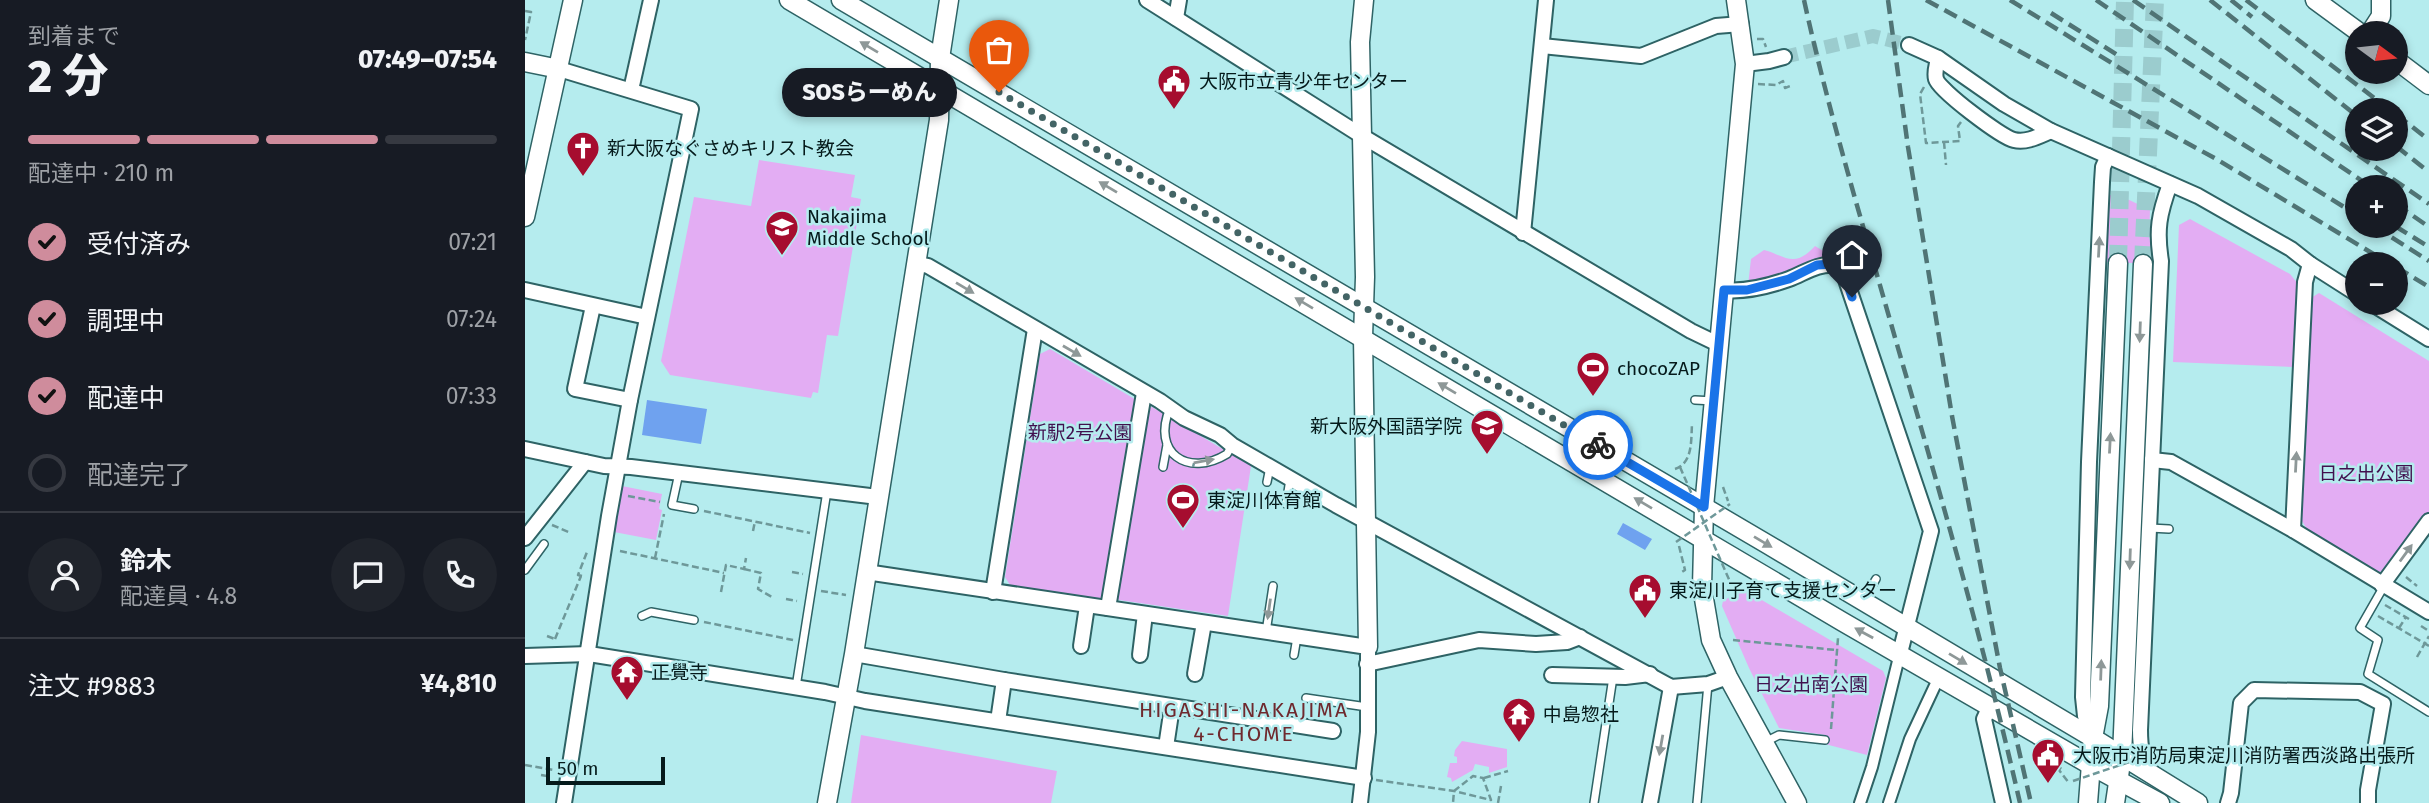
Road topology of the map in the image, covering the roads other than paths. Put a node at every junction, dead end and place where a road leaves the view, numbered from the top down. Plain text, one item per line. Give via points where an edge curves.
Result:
1 (573, 0) edge
2 (651, 0) edge
3 (789, 0) edge
4 (841, 0) edge
5 (949, 0) edge
6 (1147, 0) edge
7 (1179, 0) edge
8 (1364, 0) edge
9 (1546, 0) edge
10 (1736, 0) edge
11 (2315, 0) edge
12 (2381, 0) edge
13 (1176, 18) junction
14 (2378, 21) edge
15 (2345, 22) edge
16 (1741, 24) junction
17 (1909, 45) tunnel mouth
18 (1542, 46) junction
19 (1784, 57) tunnel mouth
20 (940, 58) junction
21 (1938, 58) junction
22 (525, 62) edge
23 (1745, 64) junction
24 (559, 69) junction
25 (2408, 69) edge
26 (2429, 85) edge
27 (941, 89) junction
28 (631, 90) junction
29 (2051, 131) junction
30 (1362, 136) junction
31 (2108, 156) junction
32 (2170, 184) junction
33 (525, 217) edge
34 (1523, 233) junction
35 (915, 263) junction
36 (2118, 263) tunnel mouth
37 (2143, 264) tunnel mouth
38 (2310, 264) junction
39 (2345, 286) edge
40 (525, 290) edge
41 (1724, 290) junction
42 (593, 306) junction
43 (1364, 309) junction
44 (2390, 315) edge
45 (647, 317) junction
46 (1035, 329) junction
47 (1363, 337) junction
48 (2429, 339) edge
49 (1720, 345) junction
50 (1144, 393) junction
51 (630, 400) junction
52 (1695, 400) dead end
53 (1714, 401) junction
54 (1171, 407) junction
55 (1167, 444) junction
56 (1232, 445) junction
57 (525, 449) edge
58 (2153, 460) junction
59 (585, 462) junction
60 (618, 466) junction
61 (1163, 467) dead end
62 (1271, 467) junction
63 (679, 473) junction
64 (1291, 478) junction
65 (1267, 482) dead end
66 (827, 491) junction
67 (878, 497) junction
68 (1286, 504) dead end
69 (694, 509) road end
70 (1367, 521) junction
71 (2429, 521) edge
72 (1703, 523) junction
73 (2150, 528) junction
74 (2169, 529) dead end
75 (2293, 530) junction
76 (525, 538) edge
77 (544, 544) dead end
78 (525, 570) edge
79 (866, 572) junction
80 (1876, 579) dead end
81 (2383, 585) junction
82 (1273, 586) dead end
83 (993, 592) junction
84 (1863, 601) junction
85 (1087, 606) junction
86 (1108, 608) junction
87 (2429, 612) edge
88 (1145, 614) junction
89 (642, 616) dead end
90 (694, 620) road end
91 (1204, 623) junction
92 (1906, 627) junction
93 (1266, 632) junction
94 (1297, 637) junction
95 (1580, 637) junction
96 (1081, 646) dead end
97 (1901, 653) junction
98 (589, 654) junction
99 (854, 654) junction
100 (1140, 655) dead end
101 (1294, 655) dead end
102 (525, 656) edge
103 (1368, 656) junction
104 (1195, 674) dead end
105 (1650, 674) junction
106 (1552, 675) dead end
107 (1613, 676) junction
108 (1728, 677) junction
109 (1939, 677) junction
110 (1004, 680) junction
111 (1708, 684) junction
112 (796, 687) junction
113 (1671, 687) junction
114 (846, 697) junction
115 (1306, 698) dead end
116 (1990, 706) junction
117 (1172, 707) junction
118 (1368, 707) junction
119 (2429, 712) edge
120 (997, 721) junction
121 (1333, 731) dead end
122 (2093, 738) junction
123 (1825, 740) road end
124 (1765, 742) junction
125 (1166, 747) junction
126 (2122, 756) junction
127 (2092, 766) junction
128 (1364, 778) junction
129 (2156, 778) junction
130 (2119, 780) junction
131 (564, 803) edge
132 (827, 803) edge
133 (1360, 803) edge
134 (1594, 803) edge
135 (1650, 803) edge
136 (1697, 803) edge
137 (1797, 803) edge
138 (1860, 803) edge
139 (1889, 803) edge
140 (2003, 803) edge
141 (2088, 803) edge
142 (2115, 803) edge
143 (2160, 803) edge
144 (2198, 803) edge
145 (2228, 803) edge
146 (2368, 803) edge

1 - 24 street
2 - 28 street
27 -> 3 street
4 - 20 street
5 - 20 street
6 - 13 street
7 - 13 street
8 - 30 street
9 - 18 street
10 - 16 street
11 - 15 street
12 - 14 street
13 - 30 street
16 - 18 street via 1716,26 1641,56
16 - 23 street
17 - 21 street
18 - 34 street
19 - 23 street
20 - 27 street
20 - 43 street
21 - 29 street
21 - 29 street via 1939,86 1998,133 2024,141
22 - 24 street
23 - 41 street
24 - 28 street
24 - 33 street
25 - 26 street
27 - 35 street
47 -> 27 street
28 - 45 street via 691,109
29 - 31 street
30 - 34 street
30 - 43 street
31 - 32 street
122 -> 31 street via 2083,697 2089,462 2102,182
32 - 38 street via 2291,249
32 - 58 street via 2158,217 2161,261
34 - 49 street
35 -> 46 street via 928,266
35 - 67 street
122 -> 36 street via 2099,706
37 -> 126 street
38 - 39 street
75 -> 38 street via 2305,282
40 - 42 street
41 - 49 street
41 - 92 street via 1744,291 1817,265 1833,264 1843,271 1931,531
42 - 45 street
42 - 51 street via 575,389
43 - 47 street
43 - 72 street
44 - 48 street
45 - 51 street
46 -> 50 street
46 - 83 street
47 - 70 street
72 -> 47 street
49 - 53 street
50 - 54 street
50 - 86 street
51 - 60 street
52 - 53 lane
53 - 72 street
54 - 55 lane via 1165,427
54 - 56 street
55 -> 56 lane via 1180,460 1201,464 1227,454
55 - 61 lane
56 - 62 street
57 - 59 street
58 - 73 street
58 - 75 street via 2171,462
59 - 60 street
59 - 76 street
60 - 63 street
60 - 98 street via 597,547
62 - 64 street
62 - 65 lane
63 - 66 street
63 - 69 lane via 672,505
64 - 68 lane
64 - 70 street
66 - 67 street
66 - 112 lane
67 - 79 street
70 - 95 street
70 - 103 street
81 -> 71 street
72 -> 84 street
97 -> 72 street via 1843,622
72 - 108 street via 1704,608 1711,640
73 - 74 lane
73 - 129 street via 2140,748
75 - 81 street
77 - 78 lane
79 - 83 street
79 - 99 street
80 - 84 lane
81 - 87 street
81 - 119 lane via 2360,628 2378,640 2368,674
82 -> 93 lane
83 - 85 street
84 - 92 street
85 - 86 street
85 - 96 street
86 - 88 street
88 - 91 street
88 - 100 street
89 - 90 lane via 651,612
91 - 93 street
91 - 104 street
92 - 97 street
92 -> 122 street
93 - 94 street
94 - 101 lane
94 - 103 street
95 - 103 street via 1536,644 1479,640
95 - 105 street
97 - 109 street
97 - 138 street
98 - 102 street
98 - 112 street
98 - 131 street
99 - 110 street
99 - 114 street
103 - 118 street
105 - 107 street
105 - 113 street
106 - 107 street
107 - 134 lane
108 - 111 street
108 - 124 street
109 - 116 street
109 - 139 street via 1910,739
110 - 117 street
110 - 120 street
111 - 113 street
111 - 136 lane
112 - 114 street
113 -> 135 street
114 - 120 street
114 - 132 street
115 - 118 lane
116 - 127 street
116 - 140 street via 1984,719
117 - 121 street
117 - 125 street
118 - 128 street
120 - 125 street
122 - 126 street
122 - 127 street
123 - 124 lane via 1779,735
124 - 137 street
125 - 128 street
126 - 129 street
126 - 130 street
127 - 130 street
127 - 141 street
128 - 133 street
129 - 144 street
130 - 142 street
130 - 143 street
145 - 146 street via 2241,703 2253,690 2360,692 2383,704

